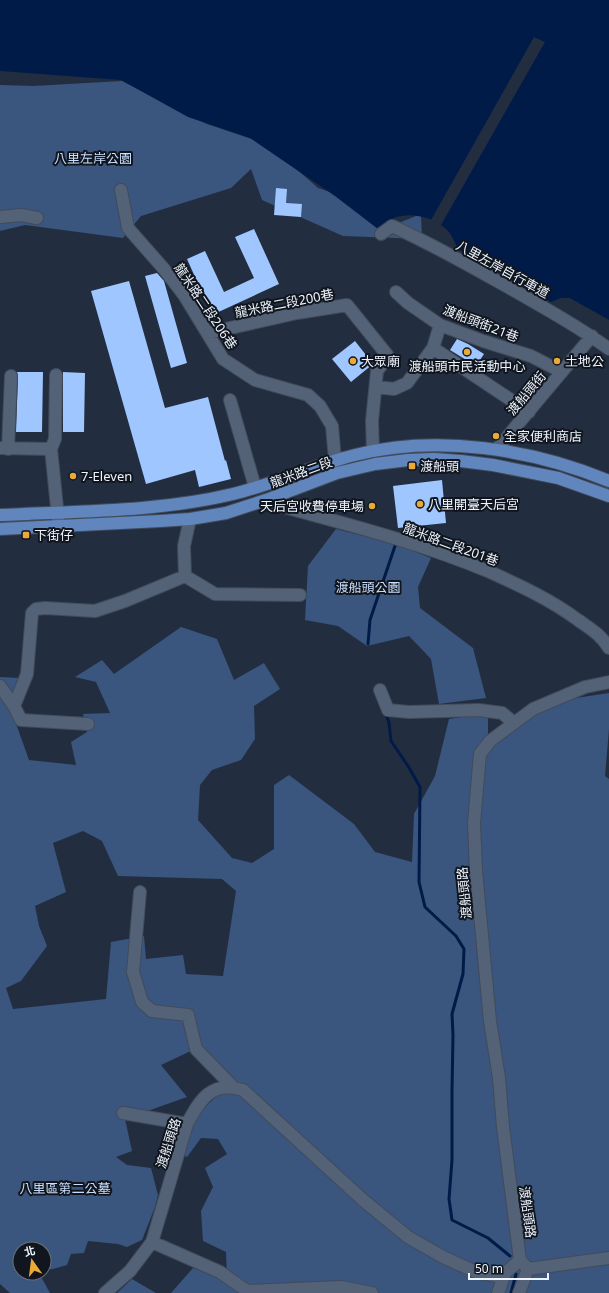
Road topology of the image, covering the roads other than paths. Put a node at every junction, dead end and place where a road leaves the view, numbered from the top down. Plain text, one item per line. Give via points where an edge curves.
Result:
1 (121, 190) dead end
2 (0, 217) edge
3 (37, 218) dead end
4 (381, 234) dead end
5 (396, 292) dead end
6 (440, 325) junction
7 (208, 333) junction
8 (592, 336) junction
9 (433, 348) junction
10 (609, 349) edge
11 (562, 372) junction
12 (56, 375) dead end
13 (11, 376) dead end
14 (376, 387) junction
15 (230, 400) dead end
16 (529, 412) junction
17 (4, 449) edge
18 (51, 449) junction
19 (497, 449) junction
20 (373, 451) junction
21 (335, 460) junction
22 (609, 481) edge
23 (255, 487) junction
24 (609, 496) edge
25 (266, 500) junction
26 (58, 512) junction
27 (0, 515) edge
28 (190, 519) junction
29 (59, 527) junction
30 (0, 529) edge
31 (185, 576) junction
32 (300, 595) dead end
33 (609, 648) edge
34 (609, 682) edge
35 (0, 686) edge
36 (380, 690) dead end
37 (14, 706) junction
38 (514, 722) junction
39 (88, 724) dead end
40 (140, 892) dead end
41 (232, 1086) junction
42 (123, 1113) dead end
43 (187, 1124) junction
44 (152, 1242) junction
45 (609, 1258) edge
46 (524, 1264) junction
47 (505, 1273) junction
48 (247, 1292) edge
49 (105, 1293) edge
50 (372, 1293) edge
51 (498, 1293) edge
52 (520, 1293) edge

1 - 7 street, 龍米路二段206巷 via 128,228 184,295
2 - 3 street via 20,215
4 - 8 street, 八里左岸自行車道 via 392,226 425,241
5 - 6 street, 渡船頭街21巷
6 - 9 street
6 - 11 street, 渡船頭街21巷 via 531,356
7 - 14 street, 龍米路二段200巷 via 297,313 347,305 388,356 377,371
7 - 21 street, 龍米路二段206巷 via 223,359 255,380 308,395 320,406 332,426
8 - 10 street, 八里左岸自行車道
8 - 11 street, 渡船頭街
9 - 14 street via 407,383 394,389
9 - 16 street
11 - 16 street, 渡船頭街
12 - 18 street via 55,439
13 - 17 street
14 - 20 street, 龍米路二段200巷 via 372,421
15 - 23 street
16 - 19 street, 渡船頭街
17 - 18 street
18 - 26 street
19 - 20 main road, 龍米路二段 via 428,445
19 - 22 main road, 龍米路二段 via 588,472
20 - 21 main road, 龍米路二段
21 - 23 main road, 龍米路二段
23 - 25 main road
23 - 26 main road, 龍米路二段 via 233,494 181,503 116,510
24 - 25 main road, 龍米路二段 via 552,477 493,465 461,461 408,460 375,464 337,473
25 - 28 main road, 龍米路二段 via 226,513
25 - 33 street, 龍米路二段201巷 via 443,553 528,589 603,638
26 - 27 main road, 龍米路二段
26 - 29 street
28 - 29 main road, 龍米路二段
28 - 31 street via 184,546
29 - 30 main road, 龍米路二段
31 - 32 street via 215,594
31 - 37 street via 125,602 95,611 36,609 32,613 27,674
34 - 38 street, 渡船頭路 via 585,687 558,698 533,709
35 - 37 street
36 - 38 street via 388,710 479,710 502,713
37 - 39 street via 21,720
38 - 46 street, 渡船頭路 via 490,740 480,754 474,823 490,1021
40 - 41 street via 132,972 142,1002 152,1011 188,1015 196,1049
41 - 43 street, 渡船頭路 via 206,1094
41 - 47 street via 243,1090 362,1200 408,1237 476,1272 497,1276
42 - 43 street
43 - 44 street, 渡船頭路
44 - 48 street via 220,1272
44 - 49 street, 渡船頭路 via 130,1271
45 - 46 street
46 - 47 street
46 - 52 street
47 - 51 street
48 - 50 street via 341,1287

